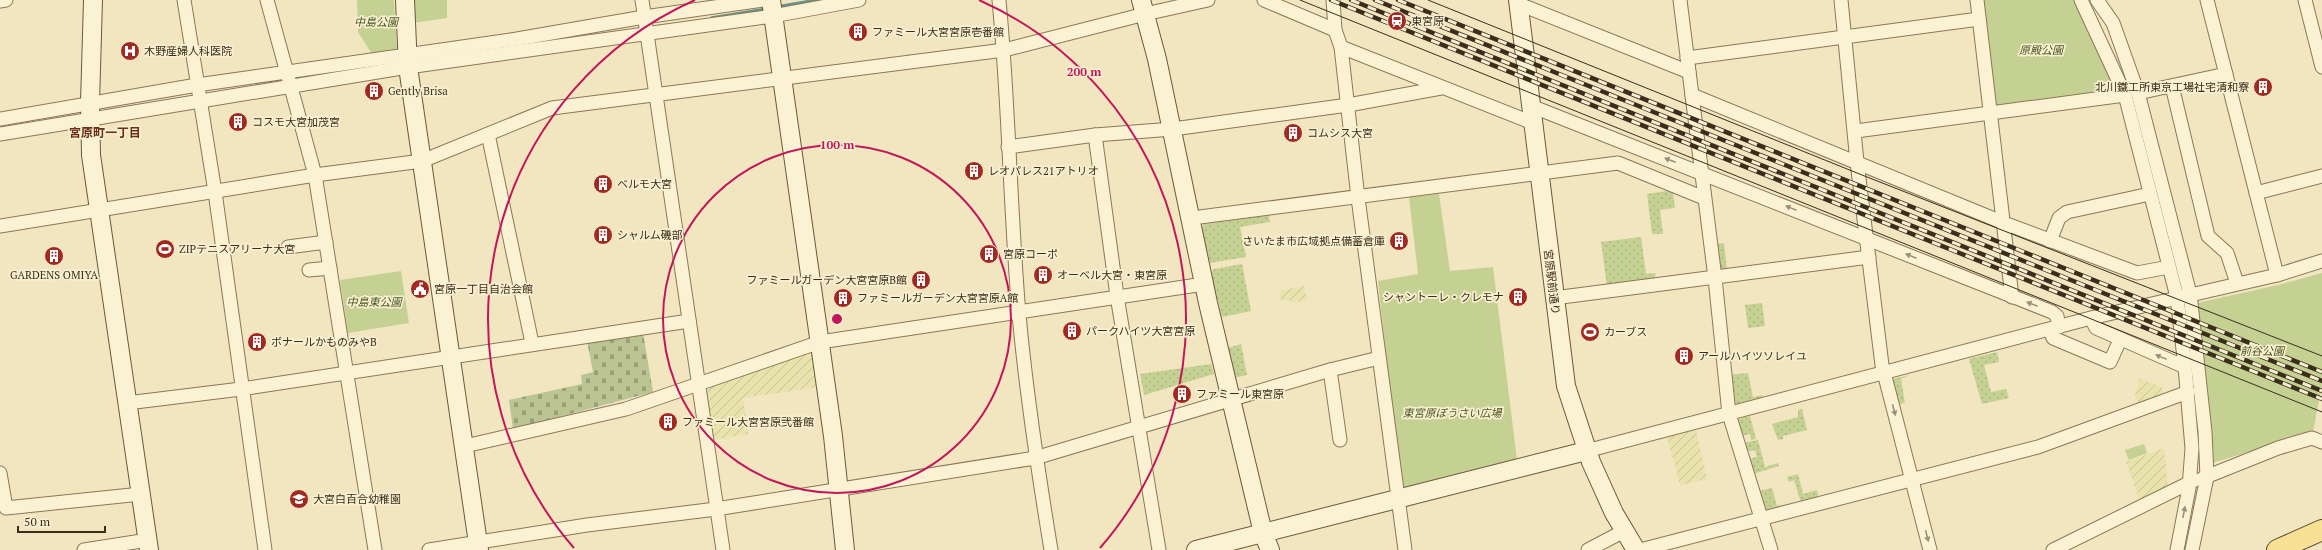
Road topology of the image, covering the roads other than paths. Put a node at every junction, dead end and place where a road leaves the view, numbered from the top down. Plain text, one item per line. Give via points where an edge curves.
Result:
1 (6, 0) edge
2 (93, 0) edge
3 (184, 0) edge
4 (267, 0) edge
5 (405, 0) edge
6 (642, 0) edge
7 (859, 0) edge
8 (999, 0) edge
9 (1208, 0) edge
10 (1264, 0) edge
11 (1333, 0) edge
12 (1680, 0) edge
13 (1840, 0) edge
14 (1977, 0) edge
15 (2081, 0) edge
16 (2098, 0) edge
17 (2207, 0) edge
18 (2305, 0) edge
19 (0, 1) edge
20 (1518, 2) edge
21 (770, 5) edge
22 (1143, 7) edge
23 (1980, 19) junction
24 (646, 26) junction
25 (1335, 30) junction
26 (1846, 38) junction
27 (1342, 47) junction
28 (1004, 50) junction
29 (1687, 58) junction
30 (408, 61) junction
31 (2322, 67) edge
32 (1689, 72) junction
33 (2226, 74) junction
34 (782, 78) junction
35 (290, 80) junction
36 (2172, 86) junction
37 (1441, 88) junction
38 (199, 94) junction
39 (654, 94) junction
40 (2131, 94) junction
41 (1692, 95) junction
42 (1348, 105) junction
43 (90, 112) junction
44 (1990, 113) junction
45 (1532, 114) junction
46 (0, 119) edge
47 (1173, 129) junction
48 (1856, 131) junction
49 (0, 134) edge
50 (488, 134) junction
51 (1095, 136) junction
52 (1008, 147) junction
53 (422, 160) junction
54 (1857, 162) junction
55 (1700, 171) junction
56 (1539, 174) junction
57 (315, 175) junction
58 (2322, 176) edge
59 (215, 192) junction
60 (2256, 193) junction
61 (2150, 194) junction
62 (1358, 198) junction
63 (1704, 198) junction
64 (98, 211) junction
65 (1192, 218) junction
66 (2004, 223) junction
67 (0, 226) edge
68 (1866, 238) junction
69 (2050, 241) junction
70 (326, 242) junction
71 (288, 247) dead end
72 (1869, 257) junction
73 (2322, 260) edge
74 (2169, 267) junction
75 (330, 268) junction
76 (308, 270) dead end
77 (2276, 275) junction
78 (1715, 278) junction
79 (1204, 284) junction
80 (2237, 284) junction
81 (2190, 294) junction
82 (1117, 296) junction
83 (2012, 297) junction
84 (2177, 297) junction
85 (1554, 298) junction
86 (1019, 313) junction
87 (2091, 318) junction
88 (689, 321) junction
89 (2054, 328) junction
90 (2120, 340) junction
91 (820, 342) junction
92 (532, 343) junction
93 (450, 356) junction
94 (1379, 358) junction
95 (2185, 367) junction
96 (1330, 370) junction
97 (347, 373) junction
98 (1883, 373) junction
99 (700, 382) junction
100 (241, 389) junction
101 (2188, 392) junction
102 (1231, 400) junction
103 (127, 403) junction
104 (1729, 414) junction
105 (1139, 428) junction
106 (1340, 440) dead end
107 (2322, 442) edge
108 (465, 446) junction
109 (1586, 451) junction
110 (1035, 458) junction
111 (0, 474) edge
112 (1912, 479) junction
113 (2199, 479) junction
114 (838, 489) junction
115 (141, 494) junction
116 (1398, 500) junction
117 (716, 509) junction
118 (1762, 518) junction
119 (2322, 530) edge
120 (1624, 531) junction
121 (1263, 533) junction
122 (149, 545) edge
123 (479, 546) edge
124 (84, 550) edge
125 (265, 550) edge
126 (374, 550) edge
127 (430, 550) edge
128 (723, 550) edge
129 (845, 550) edge
130 (1051, 550) edge
131 (1158, 550) edge
132 (1196, 550) edge
133 (1270, 550) edge
134 (1405, 550) edge
135 (1588, 550) edge
136 (1636, 550) edge
137 (1640, 550) edge
138 (1771, 550) edge
139 (1930, 550) edge
140 (2053, 550) edge
141 (2177, 550) edge
142 (2192, 550) edge
143 (2277, 550) edge

1 - 19 street
2 - 43 street
3 - 38 street
4 - 35 street
5 - 30 street
6 - 24 street
7 - 21 street
8 - 28 street
9 - 22 street
10 - 25 street
11 - 25 street
12 - 29 street
13 - 26 street
14 - 23 street
15 - 40 street
16 - 40 street via 2113,23
17 - 33 street
18 - 31 street
20 - 32 street
20 - 45 street, 宮原駅前通り
21 - 24 street
21 - 24 street
21 - 34 street
22 - 28 street
22 - 47 street
23 - 26 street
23 - 44 street
24 - 30 street
24 - 39 street
25 - 27 street
26 - 29 street
26 - 48 street
27 - 37 street
27 - 42 street
28 - 34 street
28 - 52 street
29 - 32 street
30 - 35 street
30 - 53 street
32 - 41 street
33 - 36 street
33 - 60 street
34 - 39 street
34 - 91 street
35 - 38 street
35 - 57 street
36 - 40 street
36 - 80 street via 2208,236 2227,254
37 - 42 street
37 - 45 street
38 - 43 street
38 - 59 street
39 - 50 street via 552,108
39 - 88 street
40 - 44 street
40 - 61 street
40 - 81 street
41 - 54 street
41 - 55 street
42 - 47 street
42 - 62 street
43 - 46 street
43 - 49 street
43 - 64 street via 91,155
44 - 48 street
44 - 66 street
55 -> 45 street
45 - 56 street, 宮原駅前通り
47 - 51 street
47 - 65 street
48 - 54 street
50 - 53 street
50 - 92 street
51 - 52 street
51 - 82 street
52 - 86 street
53 - 57 street
53 - 93 street
54 - 66 street
54 - 68 street
55 - 63 street
68 -> 55 street
56 - 62 street
56 - 63 street via 1618,163
56 - 85 street, 宮原駅前通り
57 - 59 street
57 - 70 street
58 - 60 street
59 - 64 street
59 - 100 street
60 - 77 street
61 - 69 street via 2067,212 2059,218
61 - 74 street
62 - 65 street
62 - 94 street
63 - 78 street
64 - 67 street
64 - 103 street
65 - 79 street
66 - 69 street
66 - 83 street
68 - 72 street
83 -> 68 street
69 - 74 street via 2137,273
70 - 71 street
70 - 75 street
72 - 78 street
72 - 98 street
73 - 77 street
74 - 84 street
75 - 76 street
75 - 97 street
77 - 80 street
78 - 85 street
78 - 104 street
79 - 82 street
79 - 102 street
80 - 81 street
81 - 84 street
81 - 113 street via 2205,432
82 - 86 street
82 - 105 street
89 -> 83 street via 2056,316 2052,312
84 - 87 street
84 - 95 street
85 - 109 street, 宮原駅前通り via 1566,386
86 - 91 street
86 - 110 street
87 - 89 street
87 - 90 street via 2096,328
88 - 92 street
88 - 99 street
89 - 90 street via 2053,338 2110,362
89 - 98 street
95 -> 90 street
91 - 99 street
91 - 114 street
92 - 93 street
93 - 97 street
93 - 108 street
94 - 96 street
94 - 116 street
95 - 101 street
96 - 102 street
96 - 106 street
97 - 100 street
97 - 126 street
98 - 104 street
98 -> 112 street
99 - 108 street via 626,409
99 - 117 street
100 - 103 street
100 - 125 street
101 - 112 street via 2038,447
101 - 113 street via 2192,448
102 - 105 street
102 - 121 street
103 - 115 street
104 - 109 street
104 - 118 street
105 - 110 street
105 - 131 street
107 - 113 street via 2312,438 2278,448
108 - 123 street
109 - 116 street
109 - 120 street, 宮原駅前通り
110 - 114 street via 966,471
110 - 130 street
111 - 115 street via 6,508
112 - 118 street
112 -> 139 street
113 - 140 street
141 -> 113 street
113 - 142 street
114 - 117 street
114 - 129 street
115 - 122 street
116 - 121 street
116 - 134 street
117 - 123 street via 587,525
117 - 128 street
118 - 137 street
118 - 138 street
119 - 143 main road
120 - 135 street
120 - 136 street, 宮原駅前通り
121 - 132 street
121 - 133 street
122 - 124 street
123 - 127 street

